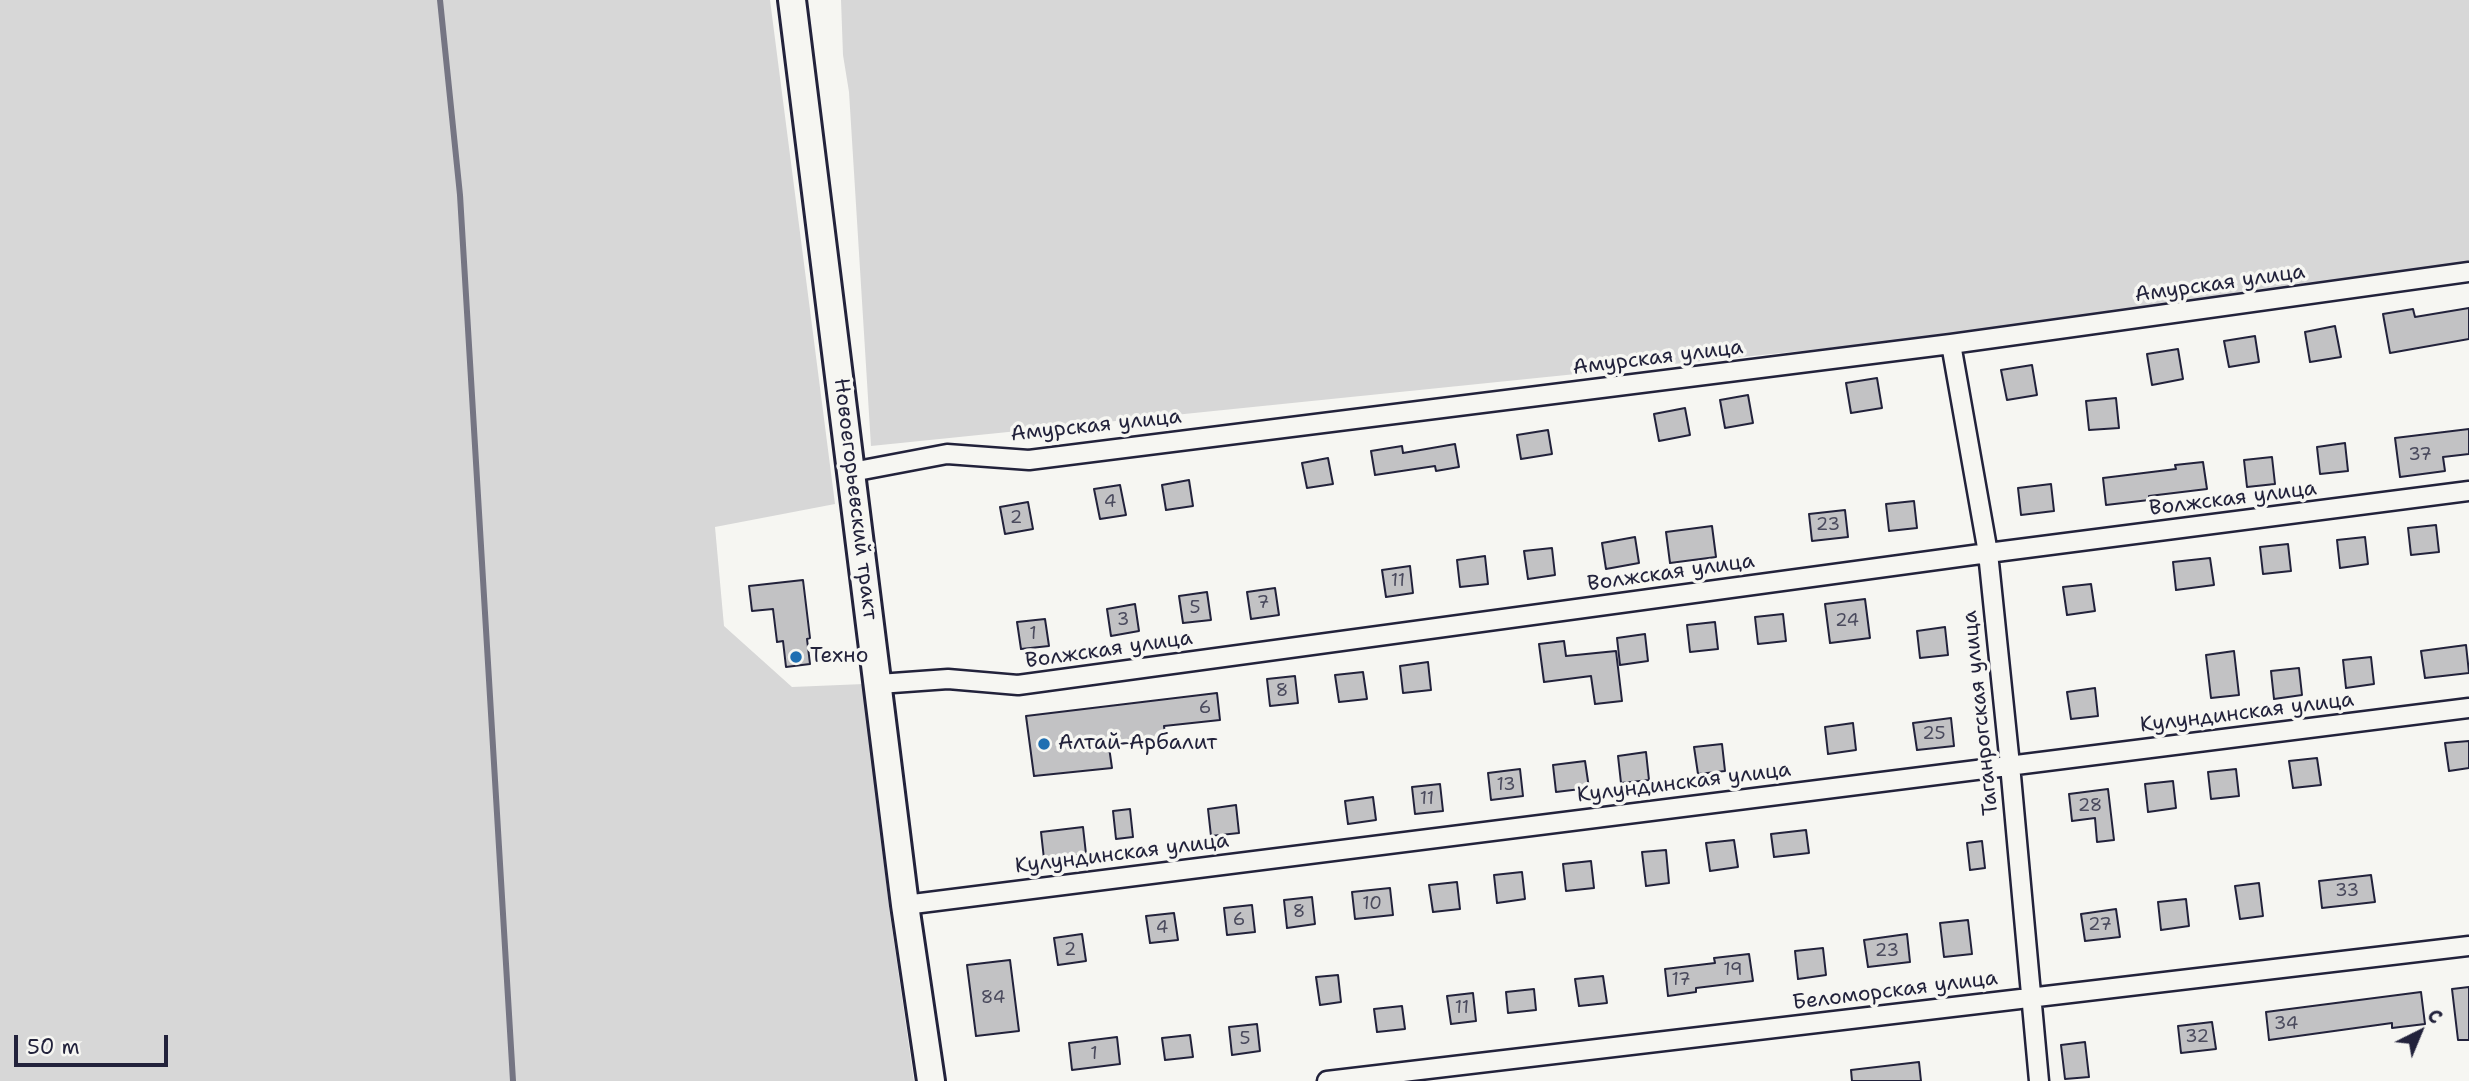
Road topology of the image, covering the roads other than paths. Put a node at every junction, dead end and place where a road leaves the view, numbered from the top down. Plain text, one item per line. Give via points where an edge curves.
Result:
1 (792, 0) edge
2 (2469, 272) edge
3 (1951, 344) junction
4 (852, 472) junction
5 (2469, 491) edge
6 (1988, 553) junction
7 (879, 684) junction
8 (2469, 708) edge
9 (2010, 765) junction
10 (905, 905) junction
11 (2469, 946) edge
12 (2031, 998) junction
13 (931, 1081) edge
14 (1327, 1081) edge
15 (2039, 1081) edge

1 - 4 main road, Новоегорьевский тракт
2 - 3 street, Амурская улица
3 - 4 street, Амурская улица via 1029,460 947,454
3 - 6 street, Таганрогская улица
4 - 7 main road, Новоегорьевский тракт
5 - 6 street, Волжская улица
6 - 7 street, Волжская улица via 1018,685 948,678
6 - 9 street, Таганрогская улица
7 - 10 main road, Новоегорьевский тракт
8 - 9 street, Кулундинская улица
9 - 10 street, Кулундинская улица
9 - 12 street, Таганрогская улица
10 - 13 main road, Новоегорьевский тракт
11 - 12 street, Беломорская улица
12 - 14 street, Беломорская улица
12 - 15 street, Таганрогская улица

